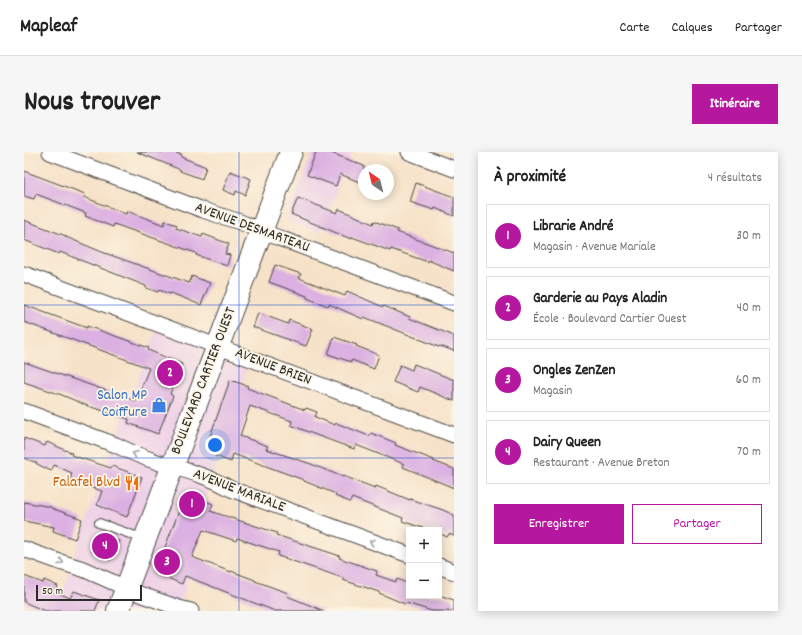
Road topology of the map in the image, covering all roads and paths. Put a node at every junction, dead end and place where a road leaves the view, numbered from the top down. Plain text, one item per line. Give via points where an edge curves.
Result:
1 (50, 152) edge
2 (291, 152) edge
3 (408, 152) edge
4 (454, 169) edge
5 (261, 230) junction
6 (24, 274) edge
7 (454, 303) edge
8 (217, 346) junction
9 (24, 411) edge
10 (454, 435) edge
11 (172, 466) junction
12 (99, 523) dead end
13 (145, 540) junction
14 (24, 549) edge
15 (406, 554) edge
16 (442, 567) edge
17 (454, 572) edge
18 (127, 588) junction
19 (118, 611) edge
20 (191, 611) edge

1 - 5 street, AVENUE DESMARTEAU
2 - 5 street, BOULEVARD CARTIER OUEST
3 - 4 street
5 - 7 street, AVENUE DESMARTEAU
5 - 8 street, BOULEVARD CARTIER OUEST
6 - 8 street, AVENUE BRIEN
8 - 10 street, AVENUE BRIEN
8 - 11 street, BOULEVARD CARTIER OUEST
11 -> 9 street, AVENUE MARIALE
11 - 13 street, BOULEVARD CARTIER OUEST
15 -> 11 street, AVENUE MARIALE
12 - 13 lane
13 - 18 street, BOULEVARD CARTIER OUEST
14 -> 18 street via 83,569
16 - 17 street
18 - 19 street, BOULEVARD CARTIER OUEST
18 - 20 street

